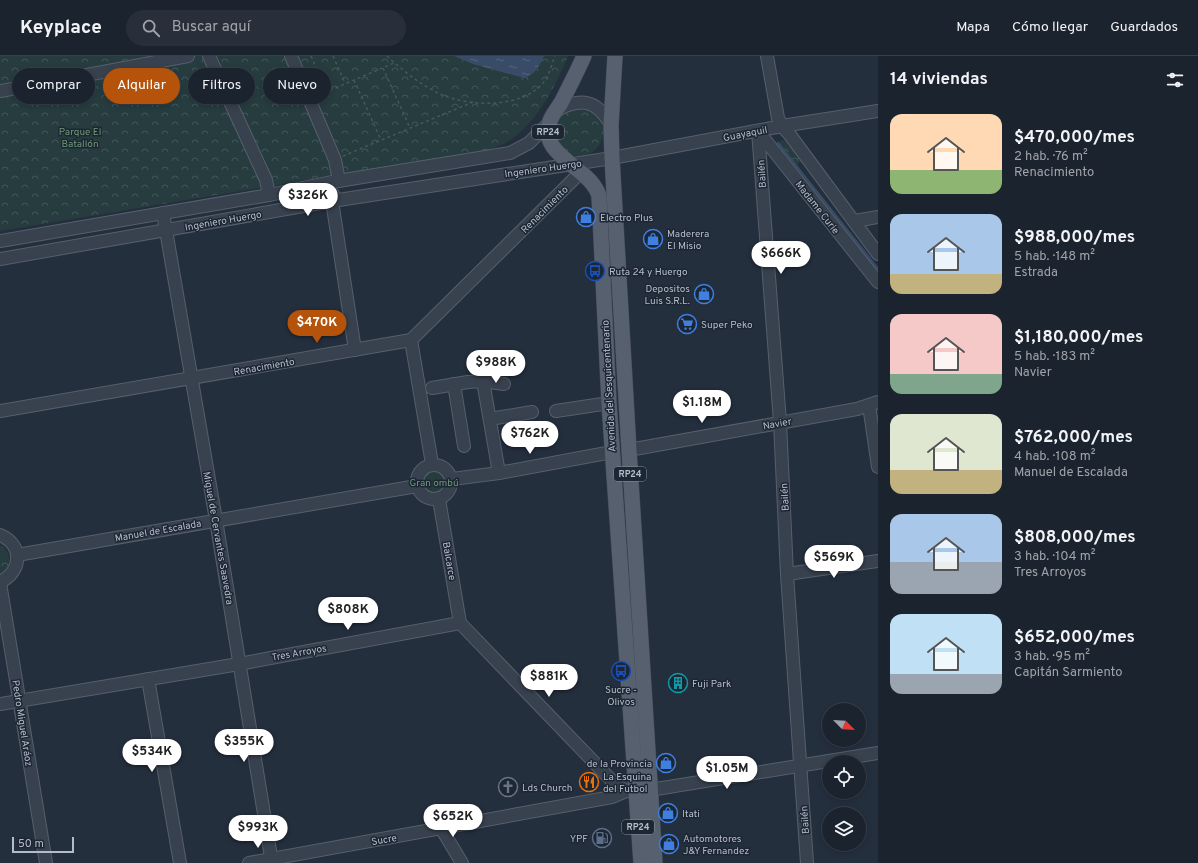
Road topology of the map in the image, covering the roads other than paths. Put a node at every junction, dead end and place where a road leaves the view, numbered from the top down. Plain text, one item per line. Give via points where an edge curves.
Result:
1 (188, 56) edge
2 (209, 56) edge
3 (291, 56) edge
4 (584, 56) edge
5 (615, 56) edge
6 (767, 56) edge
7 (0, 91) edge
8 (878, 111) edge
9 (553, 116) junction
10 (611, 125) junction
11 (782, 126) junction
12 (758, 131) junction
13 (612, 158) junction
14 (576, 168) junction
15 (335, 182) junction
16 (272, 194) junction
17 (332, 201) junction
18 (277, 211) junction
19 (163, 213) junction
20 (878, 217) edge
21 (855, 221) junction
22 (166, 230) junction
23 (0, 241) edge
24 (878, 254) edge
25 (0, 259) edge
26 (878, 282) edge
27 (411, 340) junction
28 (355, 350) junction
29 (191, 378) junction
30 (483, 381) junction
31 (454, 384) junction
32 (504, 384) dead end
33 (432, 388) dead end
34 (609, 403) junction
35 (874, 404) edge
36 (0, 411) edge
37 (556, 411) dead end
38 (532, 412) dead end
39 (490, 420) junction
40 (780, 422) junction
41 (464, 446) dead end
42 (629, 450) junction
43 (612, 452) junction
44 (432, 464) junction
45 (878, 467) edge
46 (500, 473) junction
47 (452, 479) junction
48 (417, 486) junction
49 (439, 499) junction
50 (216, 520) junction
51 (0, 535) edge
52 (17, 555) junction
53 (878, 561) edge
54 (787, 574) junction
55 (0, 583) edge
56 (460, 623) junction
57 (240, 664) junction
58 (148, 679) junction
59 (19, 701) junction
60 (0, 704) edge
61 (878, 753) edge
62 (800, 766) junction
63 (637, 791) junction
64 (442, 828) junction
65 (272, 861) edge
66 (46, 863) edge
67 (180, 863) edge
68 (249, 863) edge
69 (462, 863) edge
70 (641, 863) edge
71 (655, 863) edge
72 (807, 863) edge

1 - 7 street
2 - 16 street
3 - 15 street via 336,160
4 - 9 main road
5 - 10 main road, Avenida del Sesquicentenario / RP24
6 - 11 street via 778,118
8 - 11 street, Guayaquil
9 - 10 street via 572,102 584,102 598,108 606,115
9 - 14 main road, Avenida del Sesquicentenario / RP24 via 549,138 552,145
9 - 15 street, Ingeniero Huergo via 529,143 510,153
10 - 13 main road, Avenida del Sesquicentenario / RP24
11 - 12 street, Guayaquil
11 - 21 street, Madame Curie
12 - 13 street, Guayaquil
12 - 26 street, Madame Curie
12 - 40 street, Bailén
13 - 14 street, Ingeniero Huergo
13 - 42 main road, Avenida del Sesquicentenario / RP24
14 - 17 street, Ingeniero Huergo
14 - 27 street, Renacimiento
14 - 34 main road, Avenida del Sesquicentenario / RP24 via 594,186 599,196
15 - 16 street, Ingeniero Huergo
15 - 17 street
16 - 18 street
16 - 19 street, Ingeniero Huergo
17 - 18 street, Ingeniero Huergo
17 - 28 street
18 - 22 street, Ingeniero Huergo
19 - 22 street, Miguel de Cervantes Saavedra
19 - 23 street, Ingeniero Huergo
20 - 21 street
21 - 24 street, Madame Curie
22 - 25 street, Ingeniero Huergo
22 - 29 street, Miguel de Cervantes Saavedra
27 - 28 street, Renacimiento
27 - 44 street
28 - 29 street, Renacimiento
29 - 36 street, Renacimiento
29 - 50 street, Miguel de Cervantes Saavedra
30 - 31 street
30 - 32 street
30 - 39 street
31 - 33 street
31 - 41 street
34 - 37 street
34 - 43 main road, Avenida del Sesquicentenario / RP24
35 - 40 street, Navier
35 - 45 street
38 - 39 street
39 - 46 street
40 - 42 street, Navier
40 - 54 street, Bailén
42 - 63 main road, Avenida del Sesquicentenario / RP24
43 - 46 street
43 - 63 main road, Avenida del Sesquicentenario / RP24
44 - 47 street via 447,469
44 - 48 street via 420,472
46 - 47 street
47 - 49 street via 450,489
48 - 49 street via 428,498
48 - 50 street, Manuel de Escalada
49 - 56 street, Balcarce
50 - 52 street, Manuel de Escalada
50 - 57 street, Miguel de Cervantes Saavedra
51 - 52 street via 11,542
52 - 55 street via 12,575
53 - 54 street
54 - 62 street, Bailén
55 - 59 street, Pedro Miguel Aráoz
56 - 57 street, Tres Arroyos
56 - 63 street via 615,784
57 - 58 street, Tres Arroyos
57 - 65 street, Miguel de Cervantes Saavedra
58 - 59 street, Tres Arroyos
58 - 67 street
59 - 60 street, Tres Arroyos
59 - 66 street, Pedro Miguel Aráoz
61 - 62 street, Sucre
62 - 63 street, Sucre
62 - 72 street, Bailén
63 - 64 street, Sucre
63 - 70 main road, Avenida del Sesquicentenario / RP24
63 - 71 main road, Avenida del Sesquicentenario / RP24
64 - 65 street, Sucre
64 - 69 street
65 - 68 street, Sucre

